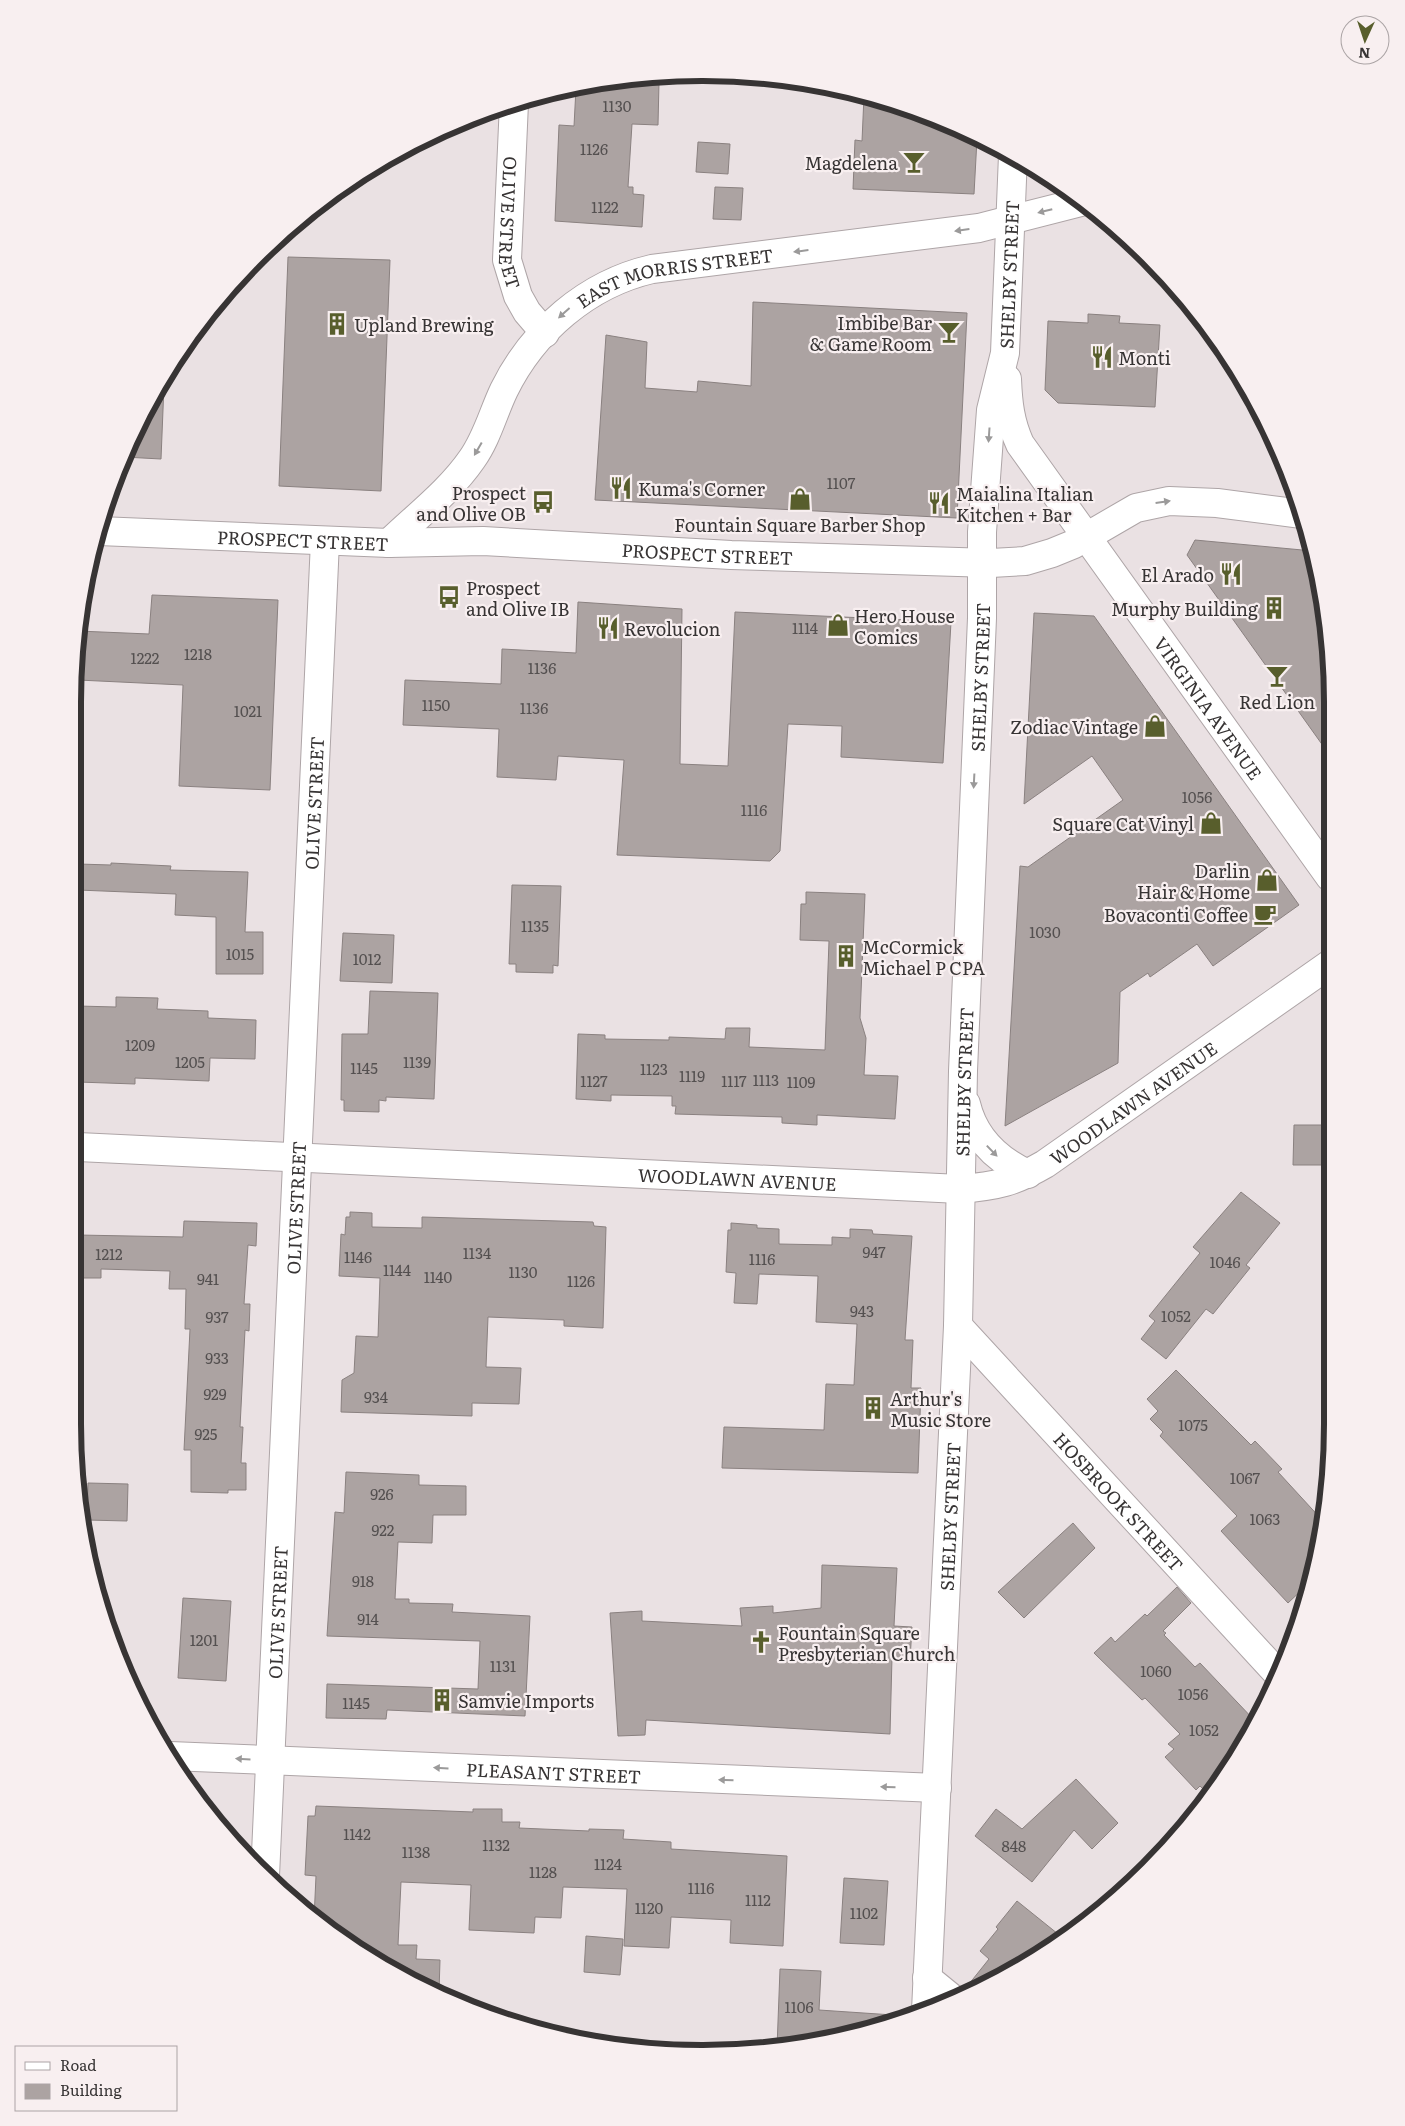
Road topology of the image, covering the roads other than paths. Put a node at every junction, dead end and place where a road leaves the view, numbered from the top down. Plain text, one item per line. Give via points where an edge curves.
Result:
1 (514, 111) edge
2 (1013, 164) edge
3 (1073, 204) edge
4 (1010, 221) junction
5 (545, 333) junction
6 (1005, 353) junction
7 (1294, 513) edge
8 (105, 531) edge
9 (1086, 536) junction
10 (325, 541) junction
11 (389, 542) junction
12 (981, 563) junction
13 (1324, 869) edge
14 (1324, 968) edge
15 (963, 1093) junction
16 (81, 1148) edge
17 (297, 1157) junction
18 (1028, 1174) junction
19 (960, 1189) junction
20 (958, 1326) junction
21 (1273, 1668) edge
22 (178, 1756) edge
23 (270, 1760) junction
24 (937, 1788) junction
25 (265, 1865) edge
26 (927, 1978) junction
27 (947, 1994) edge
28 (926, 2002) edge

1 - 5 street, OLIVE STREET via 507,260 518,296
2 - 4 street, SHELBY STREET
3 -> 4 street, EAST MORRIS STREET
4 -> 5 street, EAST MORRIS STREET via 638,272 599,288 564,312
4 - 6 street, SHELBY STREET
5 -> 11 street, EAST MORRIS STREET via 513,373 472,459 452,483
6 - 9 street, VIRGINIA AVENUE via 1008,411 1012,426 1020,444
6 -> 12 street, SHELBY STREET via 991,410
9 -> 7 street, PROSPECT STREET via 1136,508 1169,501
8 - 10 street, PROSPECT STREET
9 - 12 street, PROSPECT STREET via 1038,558
9 - 13 street, VIRGINIA AVENUE
10 - 11 street, PROSPECT STREET
10 - 17 street, OLIVE STREET
11 - 12 street, PROSPECT STREET via 483,541 731,555
12 -> 15 street, SHELBY STREET via 982,618
14 - 18 street, WOODLAWN AVENUE
15 -> 18 street via 968,1116 982,1140 996,1156
15 - 19 street, SHELBY STREET
16 - 17 street, WOODLAWN AVENUE
17 - 19 street, WOODLAWN AVENUE
17 - 23 street, OLIVE STREET
18 - 19 street, WOODLAWN AVENUE via 1008,1183
19 - 20 street, SHELBY STREET
20 - 21 street, HOSBROOK STREET
20 - 24 street, SHELBY STREET
23 -> 22 street, PLEASANT STREET
24 -> 23 street, PLEASANT STREET
23 - 25 street, OLIVE STREET
24 - 26 street, SHELBY STREET
26 - 27 street
26 - 28 street, SHELBY STREET

